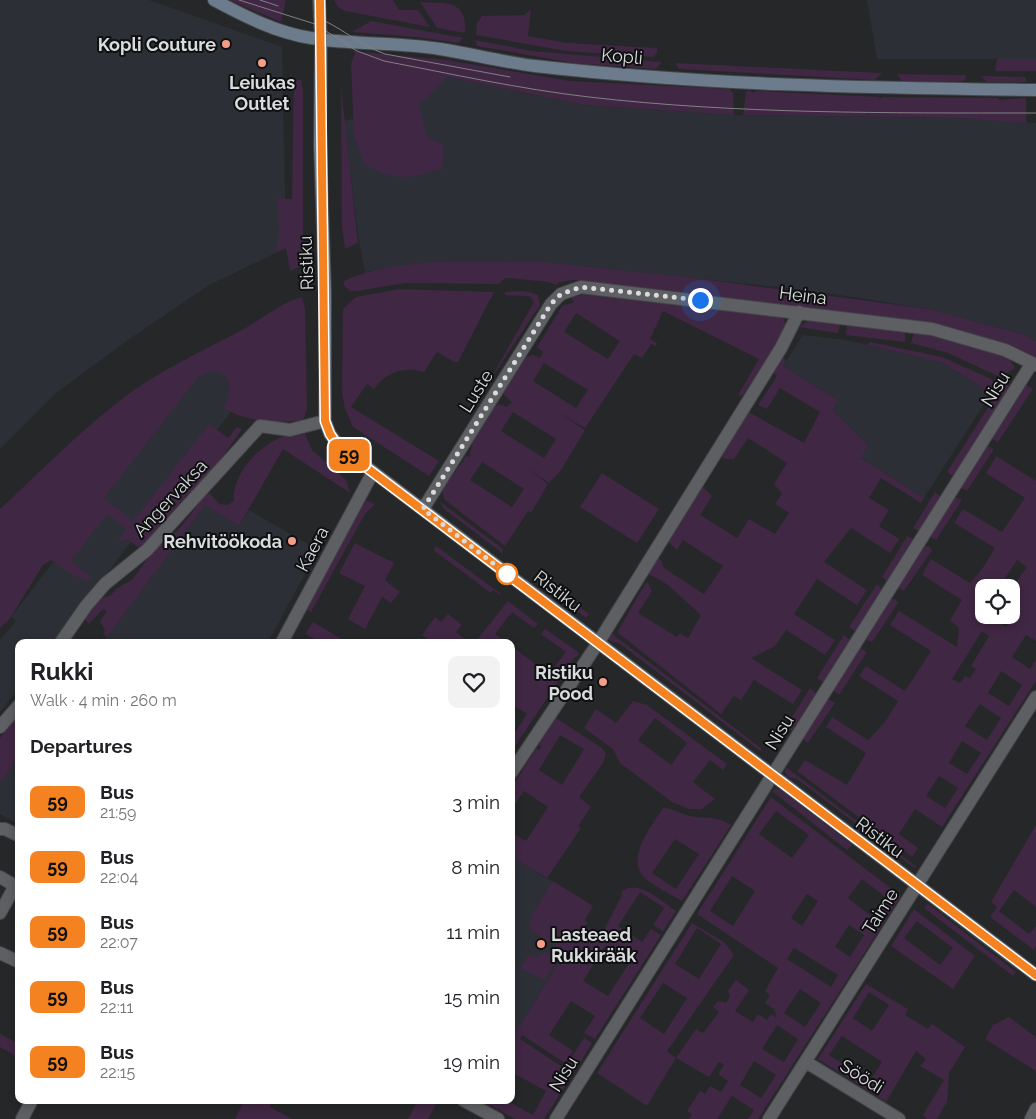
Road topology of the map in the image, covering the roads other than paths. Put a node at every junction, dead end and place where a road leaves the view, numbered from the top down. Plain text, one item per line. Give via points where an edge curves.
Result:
1 (214, 0) edge
2 (320, 0) edge
3 (321, 40) junction
4 (1036, 90) edge
5 (561, 294) joint
6 (799, 312) junction
7 (1034, 364) edge
8 (325, 421) junction
9 (373, 472) junction
10 (423, 509) junction
11 (63, 639) edge
12 (284, 639) edge
13 (598, 643) junction
14 (1036, 697) edge
15 (15, 710) edge
16 (0, 727) edge
17 (515, 767) edge
18 (772, 777) junction
19 (0, 829) edge
20 (15, 834) edge
21 (0, 877) edge
22 (916, 886) junction
23 (15, 887) edge
24 (15, 891) edge
25 (0, 913) edge
26 (0, 953) edge
27 (15, 960) edge
28 (1034, 970) edge
29 (806, 1062) junction
30 (30, 1104) edge
31 (470, 1104) edge
32 (1036, 1109) edge
33 (22, 1119) edge
34 (498, 1119) edge
35 (556, 1119) edge
36 (769, 1119) edge
37 (899, 1119) edge
38 (1030, 1119) edge

1 - 3 street, Kopli via 278,29
2 - 3 street
3 - 4 street, Kopli via 438,49 533,65 632,75 890,88
3 - 8 street, Ristiku
5 - 6 street, Heina via 581,287
5 - 10 street, Luste via 551,304
6 - 7 street, Heina via 932,328 1005,350
6 - 13 street via 781,348
7 - 18 street, Nisu
8 - 9 street, Ristiku via 338,446
8 - 11 street, Angervaksa via 290,430 260,426 147,550 105,584
9 - 10 street, Ristiku
9 - 12 street, Kaera
10 - 13 street, Ristiku
13 - 17 street
13 - 18 street, Ristiku
14 - 22 street, Taime
15 - 16 street
18 - 22 street, Ristiku
18 - 35 street, Nisu
19 - 20 street
21 - 23 street
22 - 28 street, Ristiku
22 - 29 street, Taime
24 - 25 street
26 - 27 street
29 - 36 street, Taime
29 - 37 street, Söödi
30 - 33 street
31 - 34 street
32 - 38 street

